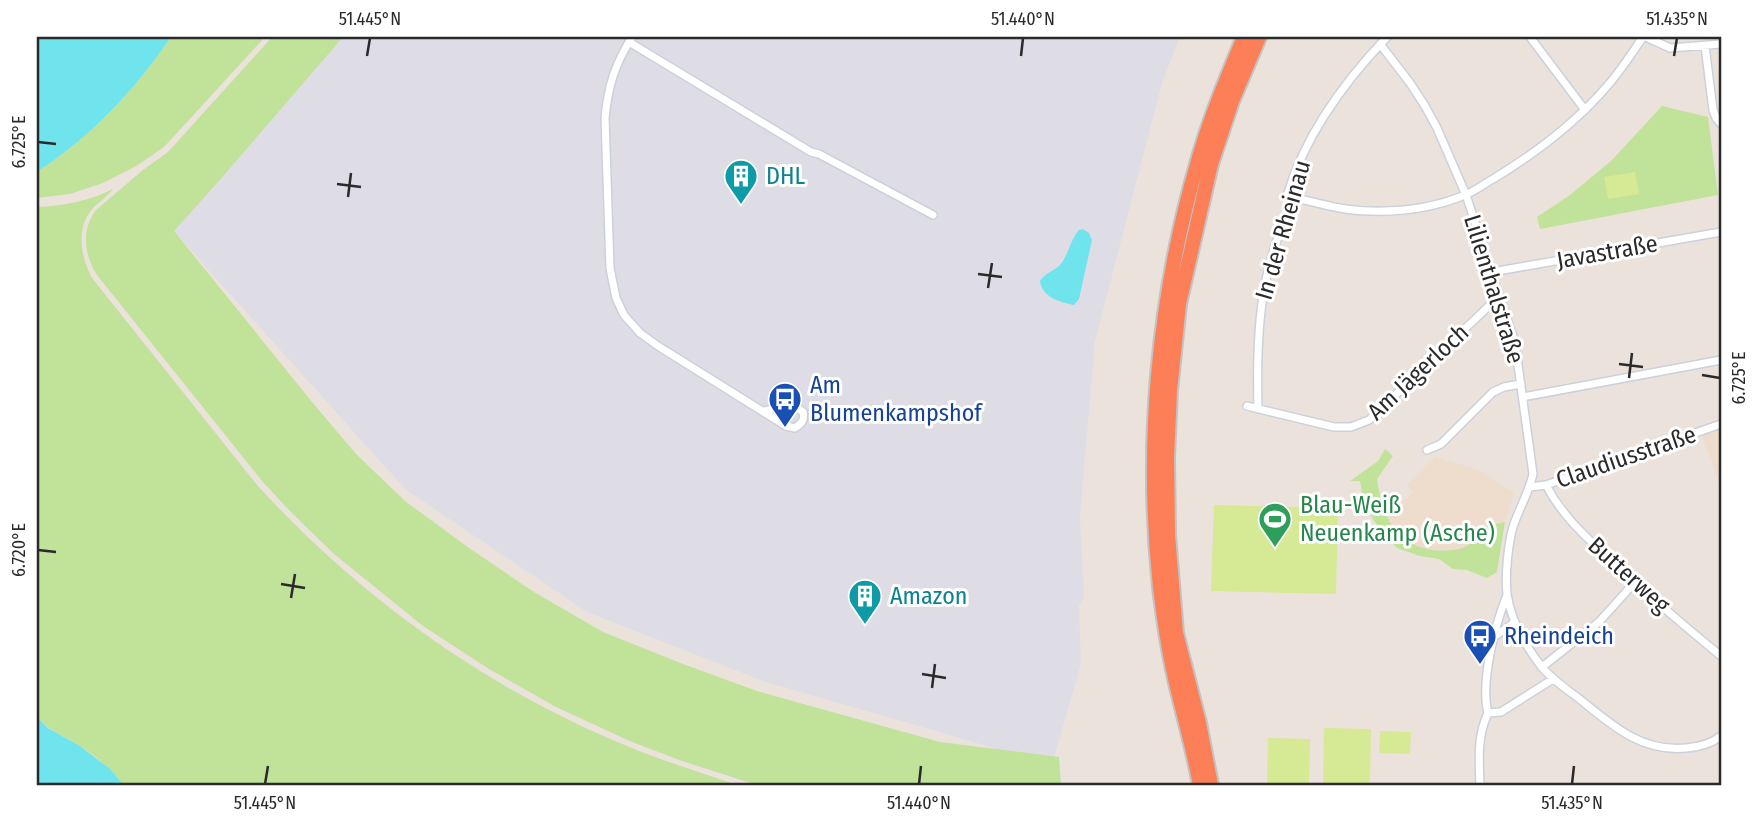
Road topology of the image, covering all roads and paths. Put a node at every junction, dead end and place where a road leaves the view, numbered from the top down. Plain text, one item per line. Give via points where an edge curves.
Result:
1 (1244, 37) edge
2 (1259, 37) edge
3 (1387, 37) edge
4 (1530, 37) edge
5 (1645, 37) edge
6 (630, 39) edge
7 (1380, 44) junction
8 (1721, 44) edge
9 (1705, 46) junction
10 (1585, 110) junction
11 (1721, 124) edge
12 (1466, 195) junction
13 (1297, 198) junction
14 (933, 215) dead end
15 (1721, 232) edge
16 (1492, 272) junction
17 (1500, 298) junction
18 (1721, 360) edge
19 (1521, 384) junction
20 (1523, 397) junction
21 (1247, 406) dead end
22 (1258, 408) junction
23 (765, 411) junction
24 (1721, 424) edge
25 (1427, 450) dead end
26 (1546, 485) junction
27 (1530, 487) junction
28 (1634, 583) junction
29 (1507, 594) junction
30 (1514, 624) junction
31 (1495, 636) junction
32 (1721, 656) edge
33 (1542, 667) junction
34 (1553, 679) junction
35 (1488, 713) junction
36 (1721, 736) edge
37 (1200, 785) edge
38 (1211, 785) edge
39 (1480, 785) edge

1 - 37 highway via 1198,161 1175,253 1157,389 1160,587
2 - 38 highway via 1211,164 1179,304 1170,390 1168,535 1176,633
3 - 7 street, In der Rheinau
4 - 10 street
5 - 9 street via 1670,48
5 - 10 street
6 - 14 street via 811,152
6 - 23 street via 610,84 606,118 610,268 620,307 631,324 657,346
7 - 12 street, Lilienthalstraße via 1425,106
7 - 13 street, In der Rheinau via 1316,129 1288,193
8 - 9 street
9 - 11 street via 1713,110
10 - 12 street via 1551,141
12 - 13 street via 1410,209 1379,211 1341,209
12 - 16 street, Lilienthalstraße
13 - 22 street, In der Rheinau via 1276,245 1262,301
15 - 16 street, Javastraße
16 - 17 street, Lilienthalstraße
17 - 19 street, Lilienthalstraße via 1515,343
17 - 22 street, Am Jägerloch via 1360,425 1334,427
18 - 20 street
19 - 20 street, Lilienthalstraße
19 - 25 street via 1493,392 1441,444
20 - 27 street, Lilienthalstraße via 1533,474
21 - 22 street, Am Jägerloch
23 - 23 street via 793,406 803,411 804,417 796,428
24 - 26 street, Claudiusstraße
26 - 27 street, Claudiusstraße
26 - 28 street, Butterweg via 1566,517
27 - 29 street, Lilienthalstraße via 1513,527
28 - 32 street, Butterweg
28 - 33 street via 1599,622
29 - 30 street, Lilienthalstraße
29 - 31 street, Lilienthalstraße
30 - 31 street
30 - 33 street, Lilienthalstraße
31 - 35 street, Lilienthalstraße via 1485,700
33 - 34 street, Lilienthalstraße
34 - 35 street via 1501,712
34 - 36 street, Lilienthalstraße via 1623,733 1652,746 1690,748
35 - 39 street, Lilienthalstraße via 1479,744

